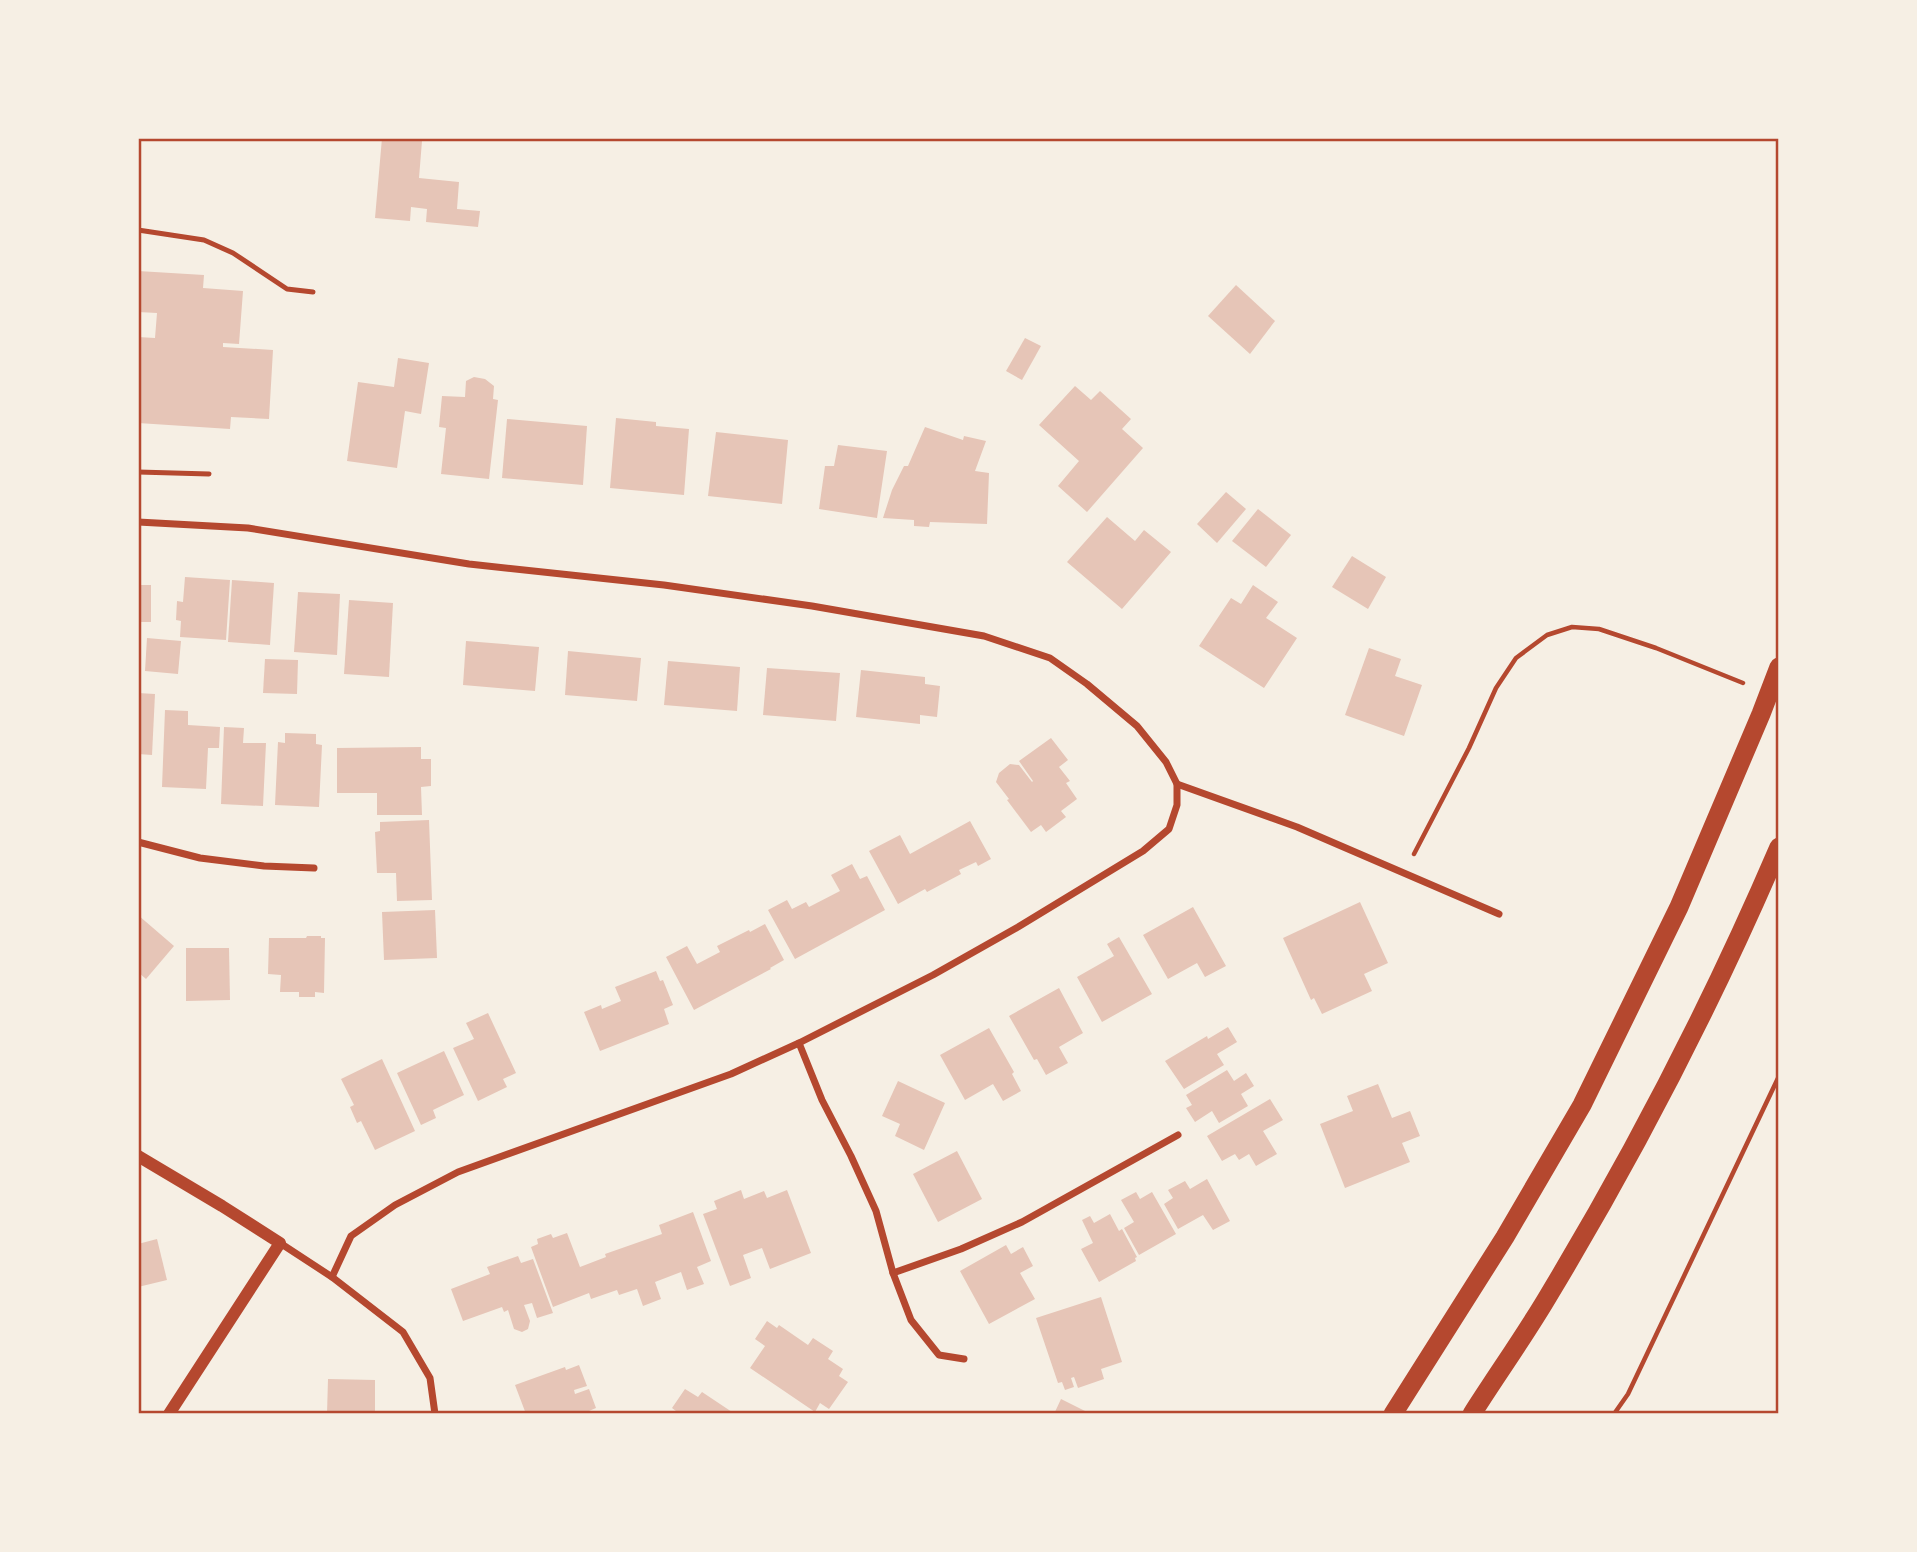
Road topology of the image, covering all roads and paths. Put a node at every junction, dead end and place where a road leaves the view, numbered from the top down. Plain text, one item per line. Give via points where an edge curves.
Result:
1 (138, 230) edge
2 (313, 292) dead end
3 (138, 472) edge
4 (209, 474) dead end
5 (138, 522) edge
6 (1779, 667) edge
7 (1733, 679) dead end
8 (1177, 784) junction
9 (138, 842) edge
10 (1779, 847) edge
11 (314, 868) dead end
12 (1404, 873) junction
13 (1499, 914) dead end
14 (799, 1043) junction
15 (1779, 1076) edge
16 (1178, 1135) dead end
17 (138, 1156) edge
18 (280, 1243) junction
19 (893, 1273) junction
20 (332, 1277) junction
21 (964, 1359) dead end
22 (169, 1414) edge
23 (435, 1414) edge
24 (1393, 1414) edge
25 (1472, 1414) edge
26 (1614, 1414) edge

1 - 2 lane via 204,240 233,253 287,289
3 - 4 lane
5 - 8 street via 248,528 469,564 812,606 985,636 1050,658 1087,684 1137,726
6 - 24 highway via 1679,906 1582,1105
7 - 12 path via 1599,629 1572,627 1547,635 1516,658 1496,688
8 - 12 street via 1297,827
8 - 14 street via 1177,805 1169,829 1143,851 969,954
9 - 11 street via 200,858
10 - 25 highway via 1656,1106 1550,1293
12 - 13 street
14 - 19 street via 876,1211
14 - 20 street via 731,1074 458,1172 395,1205 352,1236
15 - 26 path via 1628,1394
16 - 19 street via 1022,1222
17 - 18 street
18 - 20 street
18 - 22 street
19 - 21 street via 911,1320 939,1354
20 - 23 street via 403,1332 430,1378

